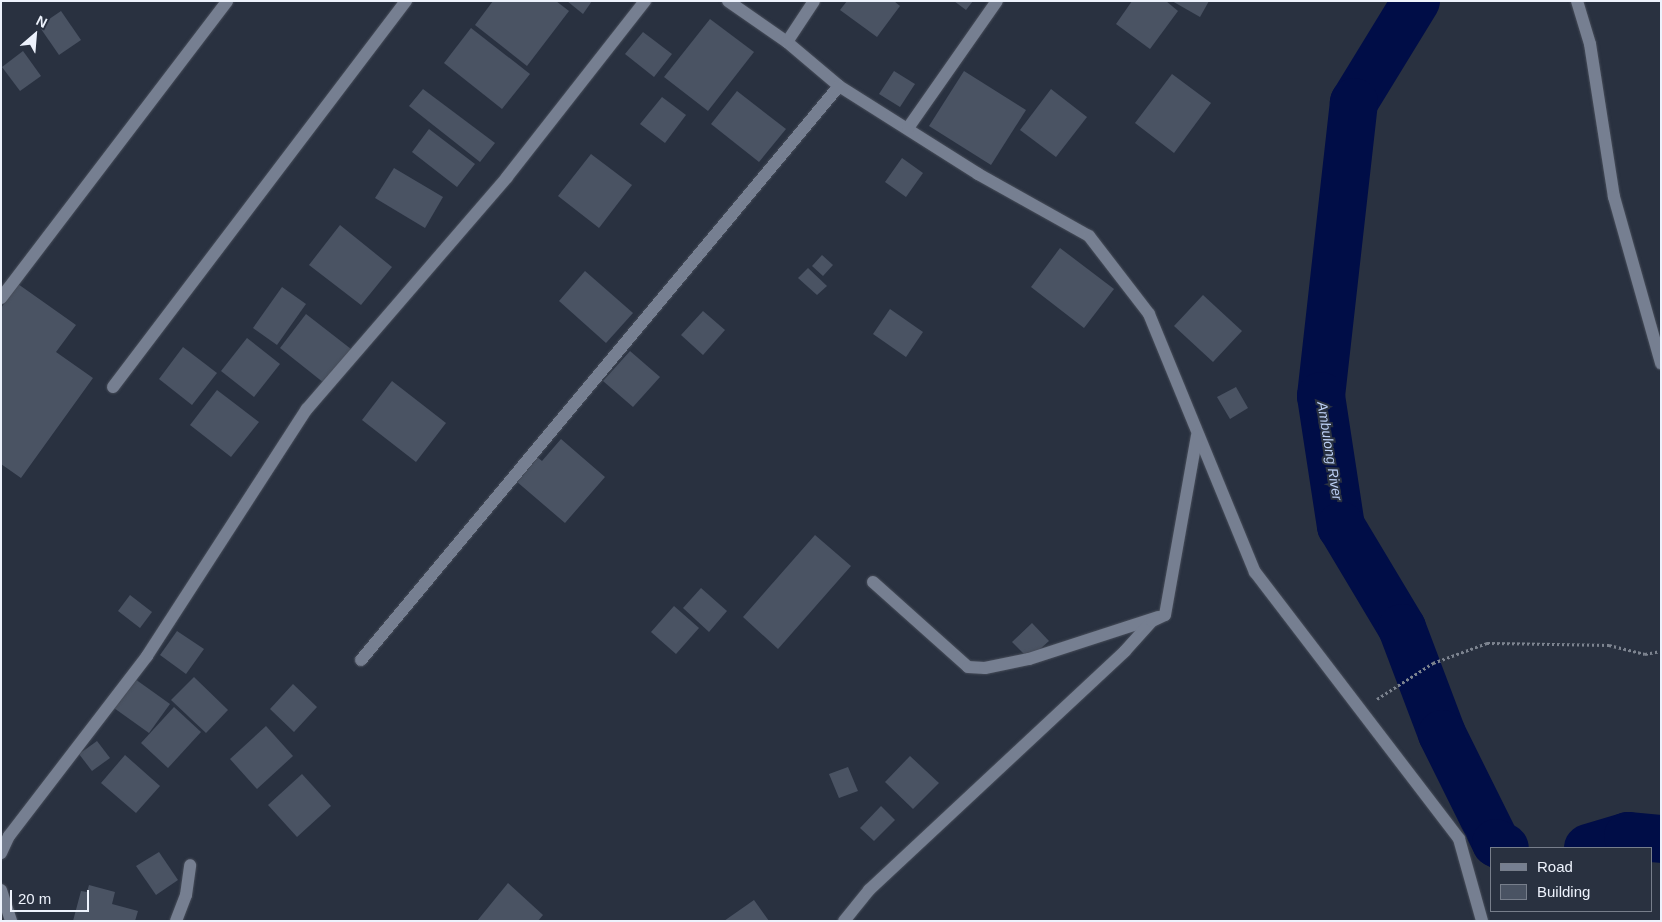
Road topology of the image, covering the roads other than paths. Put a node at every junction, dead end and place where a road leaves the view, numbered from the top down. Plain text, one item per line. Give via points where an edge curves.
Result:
1 (227, 1) edge
2 (406, 1) edge
3 (645, 1) edge
4 (728, 1) edge
5 (814, 1) edge
6 (997, 1) edge
7 (1577, 1) edge
8 (787, 42) junction
9 (839, 86) junction
10 (908, 128) junction
11 (1, 298) edge
12 (1661, 363) edge
13 (113, 387) dead end
14 (1197, 436) junction
15 (873, 582) dead end
16 (1165, 615) junction
17 (361, 660) dead end
18 (1, 853) edge
19 (190, 865) dead end
20 (1, 890) edge
21 (11, 921) edge
22 (176, 921) edge
23 (844, 921) edge
24 (1482, 921) edge

1 - 11 street
2 - 13 street
3 - 18 street via 507,177 307,409 147,656 14,828
4 - 8 street
5 - 8 street
6 - 10 street
7 - 12 street via 1590,44 1614,197
8 - 9 street
9 - 10 street
9 - 17 street
10 - 14 street via 978,174 1089,236 1149,314
14 - 16 street
14 - 24 street via 1255,572 1459,839
15 - 16 street via 968,667 985,668 1030,660
16 - 23 street via 1152,622 869,890
19 - 22 street via 186,895
20 - 21 street

